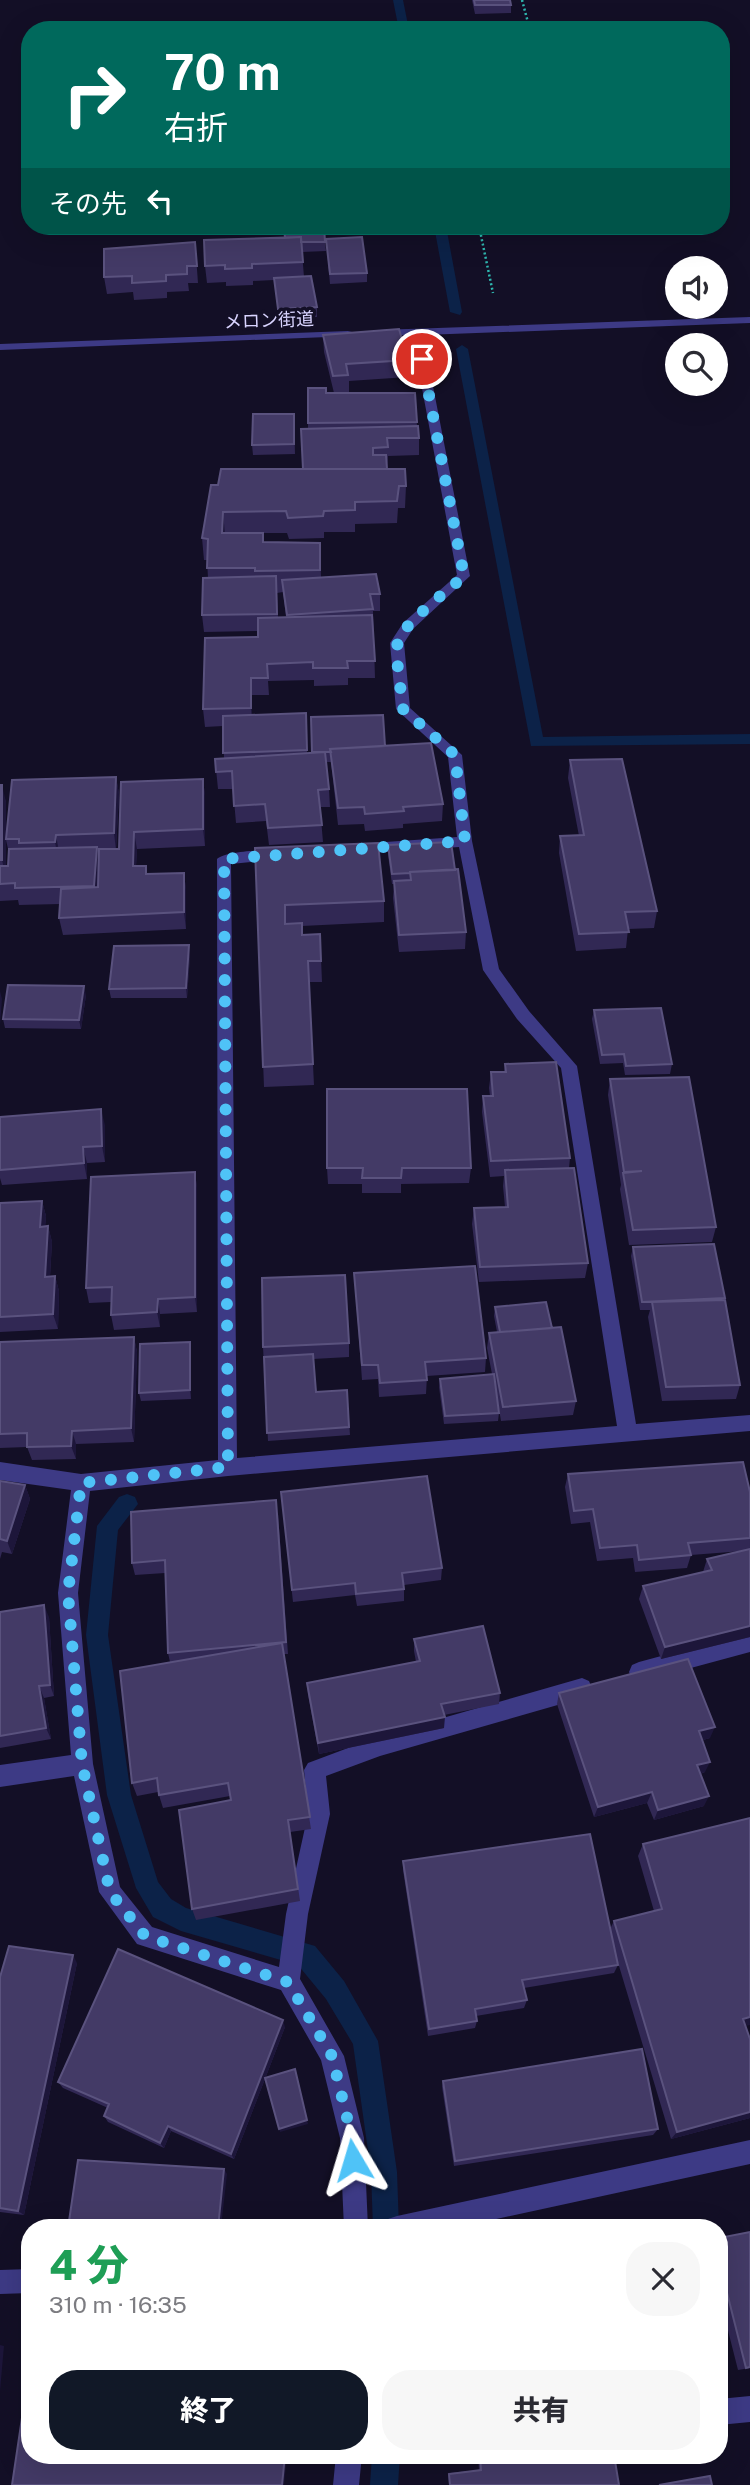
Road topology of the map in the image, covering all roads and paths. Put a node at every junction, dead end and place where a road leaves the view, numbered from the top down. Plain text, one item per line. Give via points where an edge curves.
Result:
1 (522, 0) edge
2 (528, 21) edge
3 (480, 235) edge
4 (750, 320) edge
5 (501, 329) junction
6 (417, 332) junction
7 (0, 347) edge
8 (465, 841) junction
9 (345, 850) edge
10 (291, 854) edge
11 (750, 1423) edge
12 (628, 1434) junction
13 (228, 1467) junction
14 (0, 1471) edge
15 (81, 1483) junction
16 (750, 1642) edge
17 (82, 1764) junction
18 (0, 1776) edge
19 (288, 1982) junction
20 (750, 2152) edge
21 (356, 2219) edge
22 (439, 2219) edge
23 (21, 2281) edge
24 (0, 2282) edge
25 (750, 2409) edge
26 (728, 2411) edge
27 (348, 2464) edge
28 (346, 2485) edge

1 - 2 path
3 - 5 path
4 - 5 street, メロン街道
5 - 6 street, メロン街道
6 - 7 street, メロン街道
6 - 8 street via 464,576 408,626 397,643 403,709 455,755
8 - 9 street
8 - 12 street via 491,970 523,1015 569,1066
10 - 13 street via 224,859
11 - 12 street
12 - 13 street
13 - 15 street
14 - 15 street
15 - 17 street via 68,1593
16 - 19 street via 380,1746 315,1770 319,1814
17 - 18 street
17 - 19 street via 110,1892 145,1936
19 - 21 street via 332,2056 352,2138
20 - 22 street
23 - 24 street
25 - 26 street
27 - 28 street

